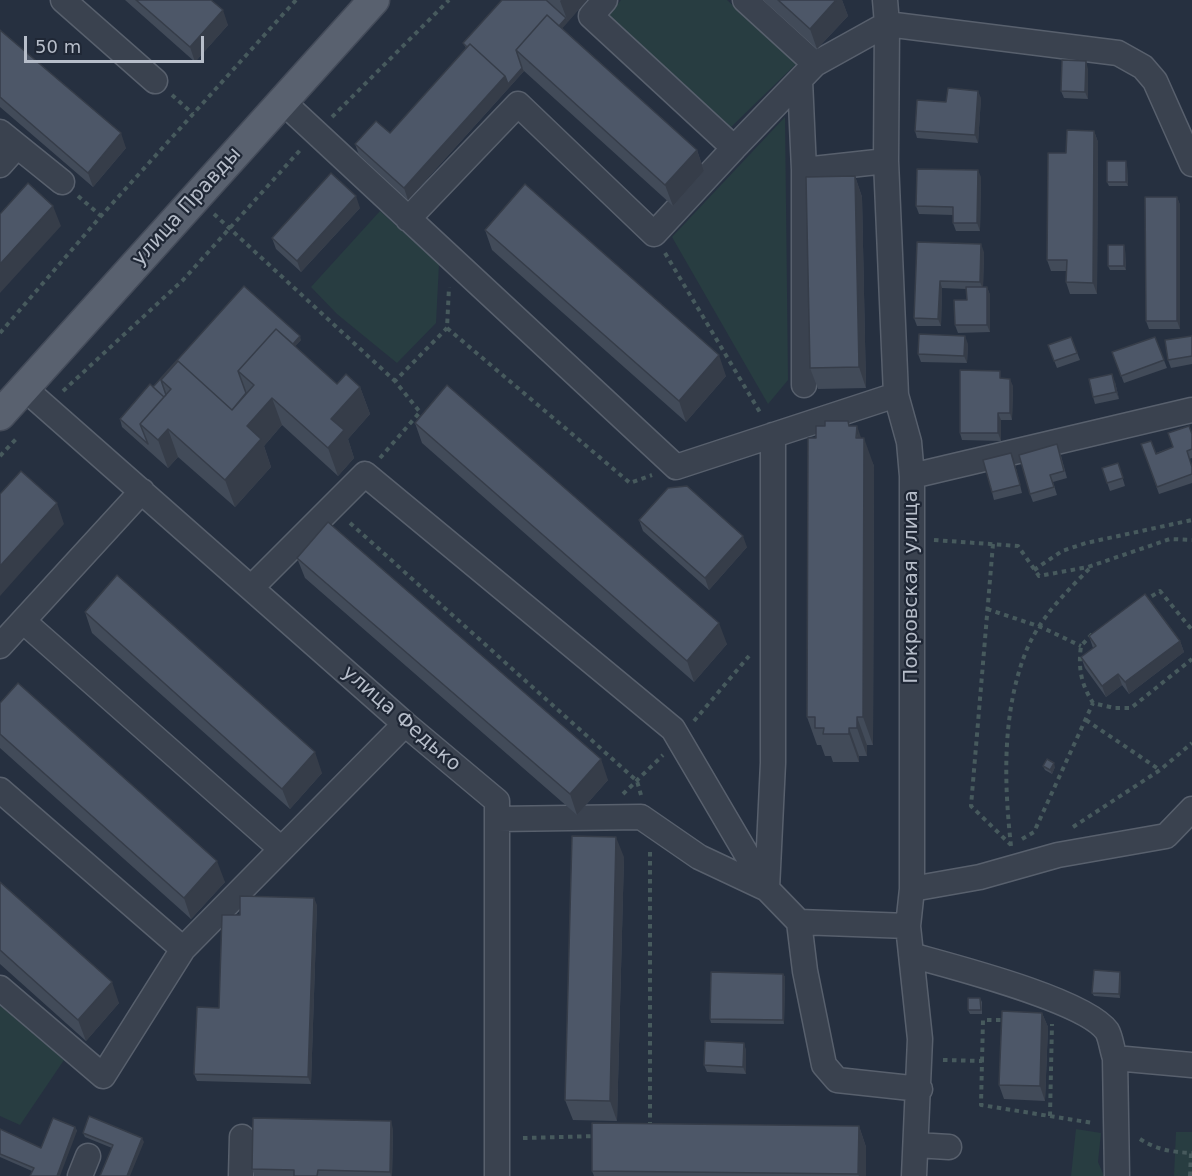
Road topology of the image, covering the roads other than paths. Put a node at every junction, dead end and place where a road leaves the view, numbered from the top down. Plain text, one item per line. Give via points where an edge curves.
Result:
1 (63, 0) edge
2 (374, 0) edge
3 (605, 0) edge
4 (745, 0) edge
5 (882, 9) edge
6 (807, 72) junction
7 (155, 81) dead end
8 (282, 101) junction
9 (8, 139) edge
10 (734, 148) junction
11 (886, 161) junction
12 (1192, 164) edge
13 (0, 165) edge
14 (804, 170) junction
15 (62, 182) dead end
16 (408, 219) junction
17 (804, 385) dead end
18 (24, 388) junction
19 (896, 395) junction
20 (1192, 410) edge
21 (0, 415) edge
22 (773, 435) junction
23 (912, 476) junction
24 (142, 491) junction
25 (252, 587) junction
26 (23, 621) junction
27 (0, 646) edge
28 (405, 724) junction
29 (0, 790) edge
30 (1192, 809) edge
31 (497, 819) junction
32 (280, 848) junction
33 (767, 889) junction
34 (912, 889) junction
35 (799, 922) junction
36 (908, 926) junction
37 (183, 949) junction
38 (910, 955) junction
39 (0, 988) edge
40 (1115, 1058) junction
41 (1192, 1065) edge
42 (920, 1089) junction
43 (242, 1137) dead end
44 (916, 1145) junction
45 (949, 1147) dead end
46 (241, 1176) edge
47 (497, 1176) edge
48 (914, 1176) edge
49 (1117, 1176) edge

1 - 7 street
2 - 8 main road, улица Правды
3 - 10 street via 591,16
4 - 6 street
5 - 6 street
5 - 11 street, Покровская улица
5 - 12 street via 1118,53 1143,67 1155,81
6 - 10 street
6 - 14 street
8 - 16 street
8 - 18 main road, улица Правды
9 - 13 street
9 - 15 street
10 - 16 street via 654,234 518,104
11 - 14 street
11 - 19 street, Покровская улица
14 - 17 street
16 - 22 street via 676,467
18 - 21 main road, улица Правды
18 - 24 street, улица Федько
19 - 22 street
19 - 23 street, Покровская улица via 909,442
20 - 23 street
22 - 33 street via 773,764
23 - 34 street, Покровская улица
24 - 25 street, улица Федько
24 - 26 street
25 - 28 street, улица Федько
25 - 33 street via 365,474 673,729
26 - 27 street
26 - 32 street
28 - 31 street, улица Федько via 497,801
28 - 32 street
29 - 37 street
30 - 34 street via 1166,836 1058,855 980,877
31 - 33 street via 641,817 699,857
31 - 47 street, улица Федько
32 - 37 street
33 - 35 street
34 - 36 street, Покровская улица
35 - 36 street
35 - 42 street via 824,1065 837,1080
36 - 38 street, Покровская улица
37 - 39 street via 103,1076
38 - 40 street via 978,973 1082,1012 1107,1031
38 - 42 street, Покровская улица via 920,1039
40 - 41 street
40 - 49 street
42 - 44 street, Покровская улица
43 - 46 street
44 - 45 street
44 - 48 street, Покровская улица

